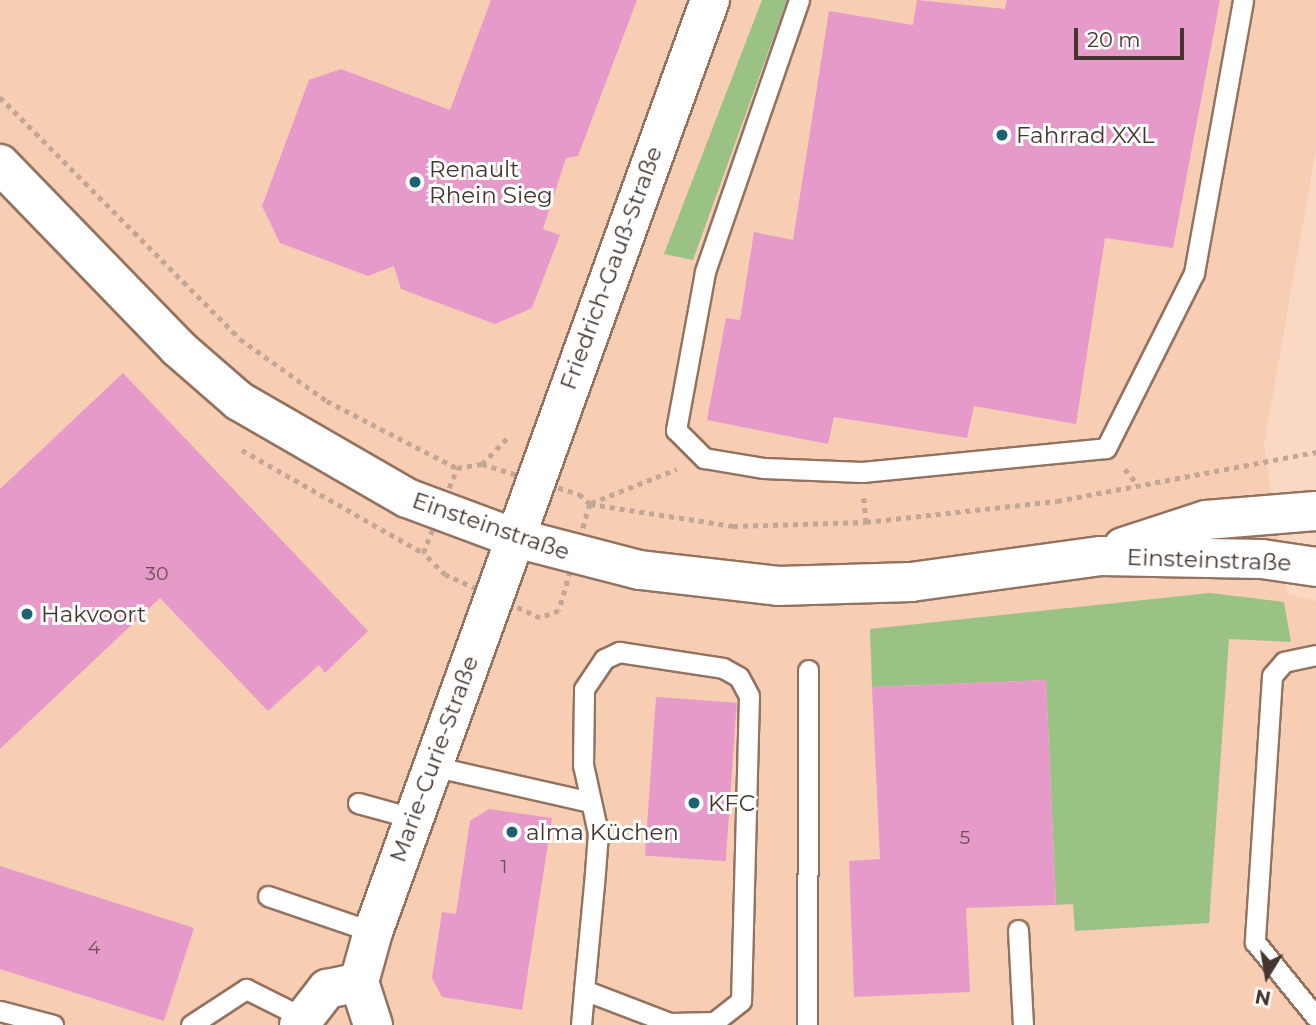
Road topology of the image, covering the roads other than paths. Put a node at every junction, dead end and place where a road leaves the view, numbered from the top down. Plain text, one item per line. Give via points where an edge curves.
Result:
1 (710, 0) edge
2 (799, 0) edge
3 (1243, 0) edge
4 (0, 164) edge
5 (1316, 511) edge
6 (512, 537) junction
7 (1101, 556) junction
8 (1316, 567) edge
9 (1316, 654) edge
10 (808, 670) dead end
11 (432, 766) junction
12 (591, 802) junction
13 (358, 803) dead end
14 (413, 818) junction
15 (268, 896) dead end
16 (1018, 930) dead end
17 (373, 932) junction
18 (359, 982) junction
19 (584, 990) junction
20 (0, 1011) edge
21 (1316, 1017) edge
22 (301, 1021) edge
23 (53, 1025) edge
24 (191, 1025) edge
25 (373, 1025) edge
26 (581, 1025) edge
27 (807, 1025) edge
28 (1023, 1025) edge

1 - 6 street, Friedrich-Gauß-Straße
2 - 3 lane via 705,272 676,430 704,458 764,468 862,472 1106,448 1194,273
4 - 6 street, Einsteinstraße via 178,348 239,401 407,498
5 - 7 street, Einsteinstraße via 1206,520
6 - 7 street, Einsteinstraße via 640,570 778,586 911,582
6 - 11 street, Marie-Curie-Straße
7 - 8 street, Einsteinstraße via 1262,559
9 - 21 lane via 1284,662 1272,676 1255,942
10 - 27 lane
11 - 12 lane
11 - 14 street, Marie-Curie-Straße
12 - 19 lane via 598,834
12 - 19 lane via 582,707 594,669 619,652 641,652 723,668 739,677 749,696 745,986 729,1014 714,1022 670,1023
13 - 14 lane
14 - 17 street, Marie-Curie-Straße
15 - 17 lane
16 - 28 lane
17 - 18 street, Marie-Curie-Straße
18 - 22 street via 327,989
18 - 25 street
19 - 26 lane
20 - 23 lane
22 - 24 lane via 246,989

